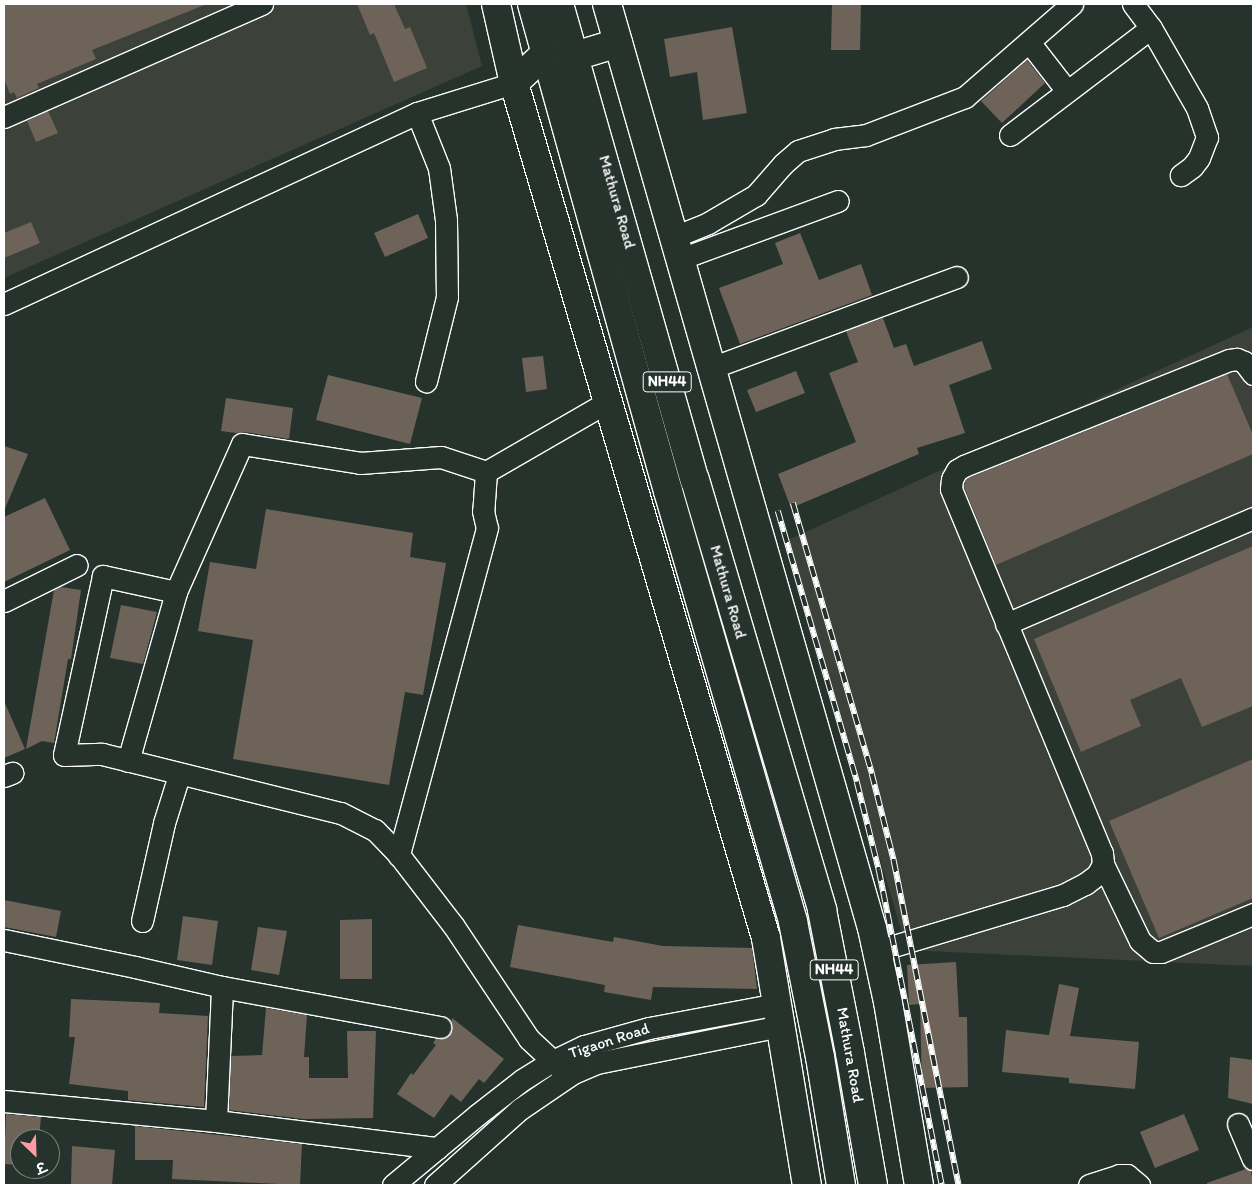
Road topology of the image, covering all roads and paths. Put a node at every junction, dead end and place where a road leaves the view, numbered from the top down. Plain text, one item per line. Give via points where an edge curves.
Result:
1 (262, 4) edge
2 (496, 4) edge
3 (532, 4) edge
4 (559, 4) edge
5 (607, 4) edge
6 (1072, 4) edge
7 (1133, 4) edge
8 (1151, 28) junction
9 (1029, 42) junction
10 (618, 43) junction
11 (546, 54) junction
12 (575, 56) junction
13 (514, 83) junction
14 (1067, 91) junction
15 (417, 113) junction
16 (4, 117) edge
17 (1010, 135) dead end
18 (1181, 175) dead end
19 (838, 201) dead end
20 (677, 248) junction
21 (957, 277) dead end
22 (4, 304) edge
23 (711, 368) junction
24 (1253, 374) edge
25 (426, 381) dead end
26 (609, 401) junction
27 (486, 472) junction
28 (1253, 518) edge
29 (77, 565) dead end
30 (176, 592) junction
31 (4, 601) edge
32 (1006, 624) junction
33 (128, 760) junction
34 (179, 774) junction
35 (399, 855) junction
36 (1102, 864) junction
37 (1253, 914) edge
38 (142, 921) dead end
39 (4, 940) edge
40 (877, 951) junction
41 (222, 987) junction
42 (779, 1015) junction
43 (440, 1027) dead end
44 (553, 1060) junction
45 (569, 1076) junction
46 (4, 1101) edge
47 (216, 1122) junction
48 (1238, 1124) dead end
49 (437, 1148) junction
50 (1253, 1159) edge
51 (393, 1185) edge
52 (435, 1185) edge
53 (807, 1185) edge
54 (841, 1185) edge
55 (872, 1185) edge
56 (919, 1185) edge
57 (1089, 1185) edge
58 (1139, 1185) edge

1 - 16 street
2 - 13 main road
3 - 11 main road, Mathura Road / NH44
4 - 12 main road, Mathura Road / NH44
5 - 10 main road
6 - 9 street
7 - 8 street
8 - 14 street
8 - 18 street via 1197,108 1207,137 1199,158
9 - 14 street
9 - 20 street via 965,97 866,135 834,139 798,151 756,195 708,223
10 - 12 main road
10 - 20 main road
11 - 13 main road
11 - 54 main road, Mathura Road / NH44 via 668,491 794,922
12 - 55 main road, Mathura Road / NH44 via 695,480 822,910
13 - 15 street
13 - 26 main road
14 - 17 street
15 - 22 street
15 - 25 street via 439,168 446,220 447,297
19 - 20 street
20 - 23 main road
21 - 23 street
23 - 40 main road
24 - 32 street via 1244,362 1229,360 957,470 951,488
26 - 27 street
26 - 42 main road via 766,938
27 - 30 street via 441,457 360,463 242,444
27 - 35 street via 483,511 487,528
28 - 32 street
29 - 31 street
30 - 33 street
30 - 33 street via 103,576 64,756 102,754
32 - 36 street via 1102,853
33 - 34 street
34 - 35 street via 341,813 375,830
34 - 38 street via 164,822
35 - 44 street via 453,925 529,1040
36 - 37 street via 1140,941 1153,952
36 - 40 street via 1097,875 1063,895
39 - 41 street
40 - 56 main road
41 - 43 street
41 - 47 street
42 - 44 street, Tigaon Road via 649,1028 584,1046
42 - 45 street, Tigaon Road via 597,1063
42 - 53 main road
44 - 45 street
44 - 49 street, Tigaon Road via 522,1080
45 - 52 street, Tigaon Road via 520,1109
46 - 47 street
47 - 49 street
48 - 50 street
49 - 51 street, Tigaon Road
57 - 58 street via 1119,1175 1127,1175

